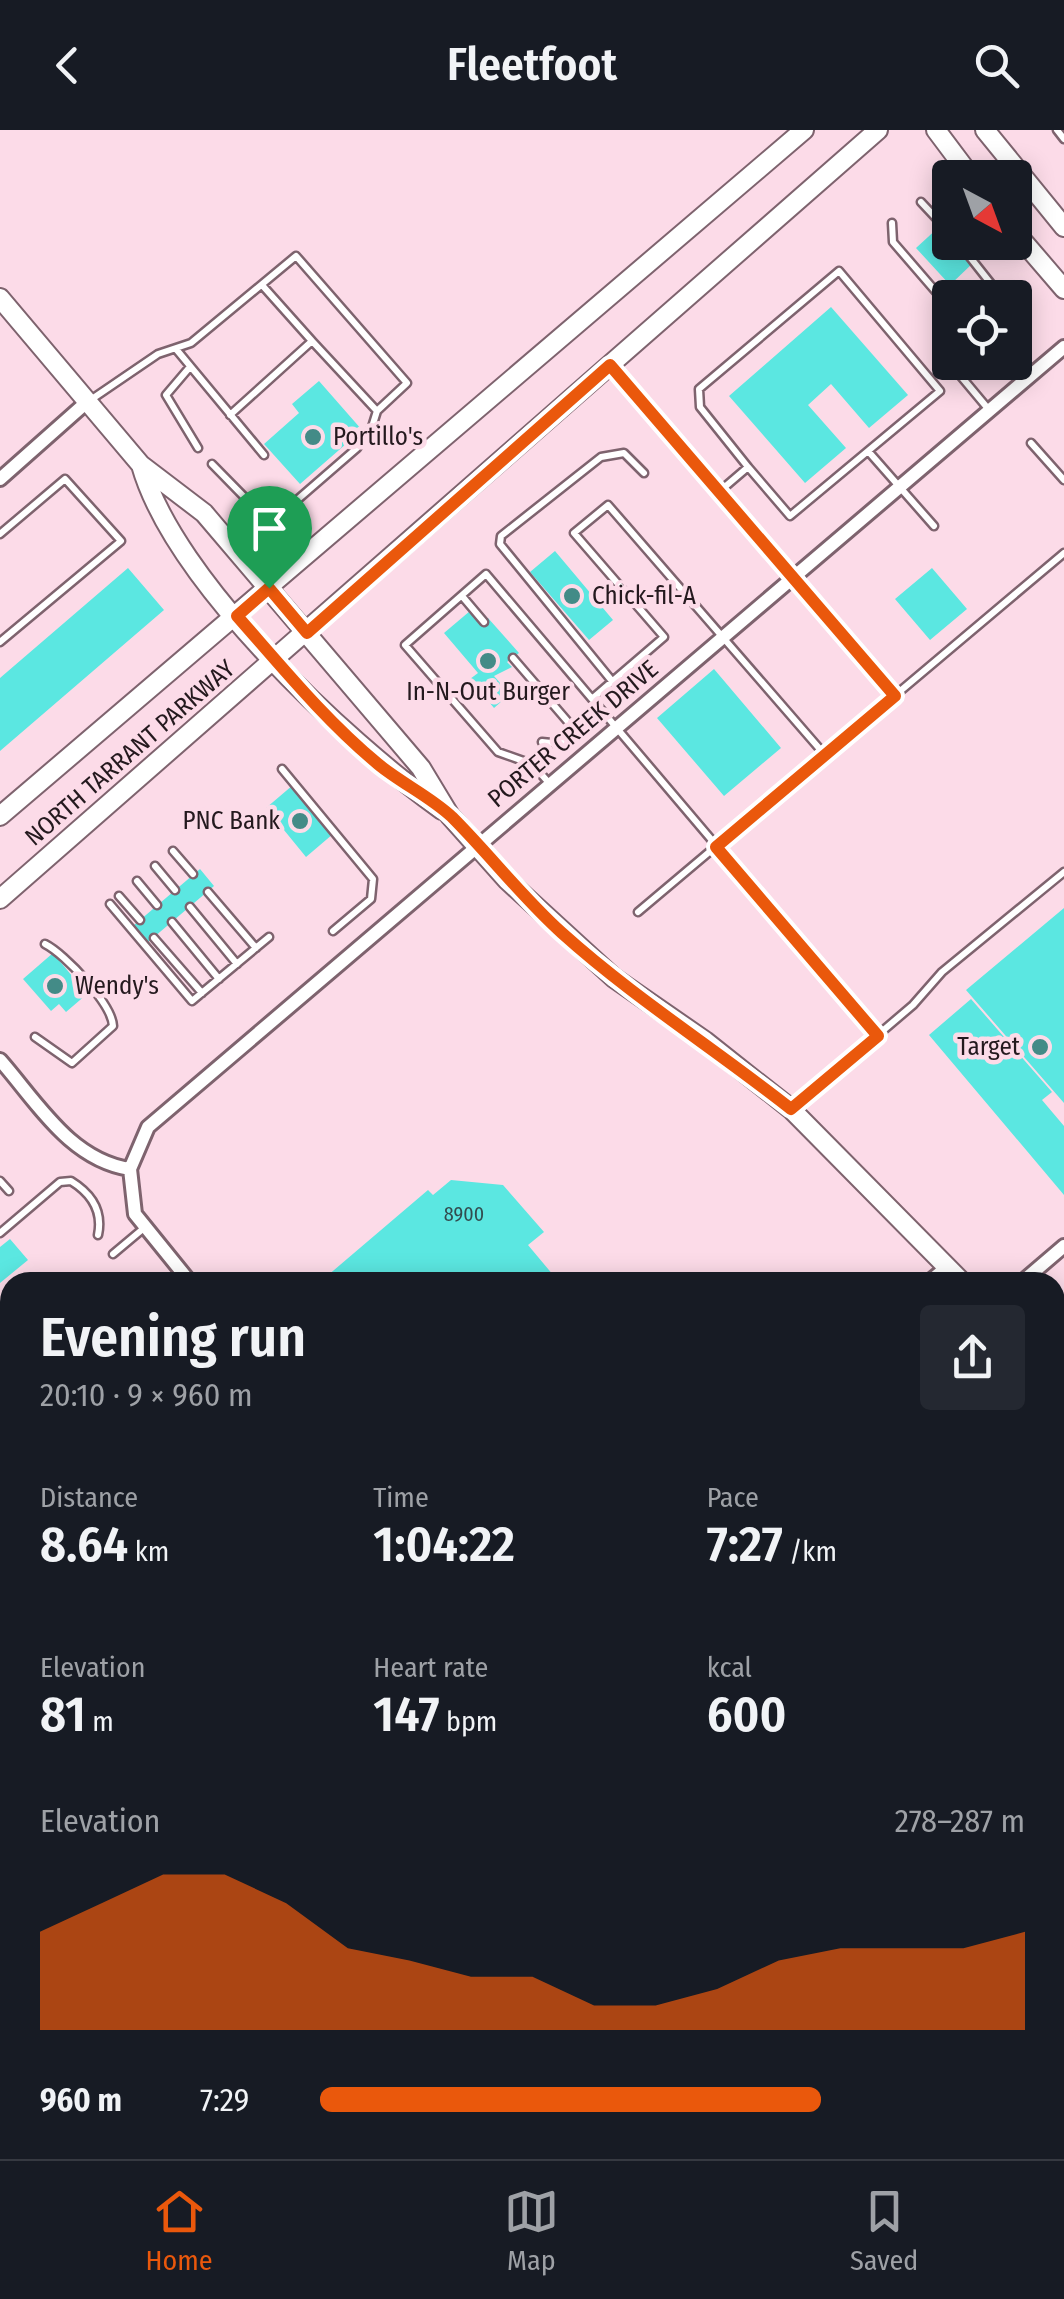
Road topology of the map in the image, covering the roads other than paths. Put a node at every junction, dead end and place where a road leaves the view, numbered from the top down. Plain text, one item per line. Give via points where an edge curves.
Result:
1 (804, 130) edge
2 (878, 130) edge
3 (936, 130) edge
4 (985, 130) edge
5 (1057, 130) edge
6 (1064, 139) edge
7 (958, 160) edge
8 (921, 202) dead end
9 (932, 214) edge
10 (892, 224) dead end
11 (1064, 228) edge
12 (1032, 252) edge
13 (973, 260) edge
14 (989, 280) edge
15 (262, 285) junction
16 (932, 287) edge
17 (1064, 289) edge
18 (0, 298) edge
19 (312, 341) junction
20 (1064, 348) edge
21 (176, 349) junction
22 (610, 365) junction
23 (189, 368) junction
24 (964, 380) edge
25 (88, 401) junction
26 (990, 411) junction
27 (377, 412) junction
28 (230, 414) junction
29 (1031, 443) dead end
30 (198, 448) dead end
31 (868, 451) junction
32 (264, 455) dead end
33 (141, 464) junction
34 (212, 464) dead end
35 (748, 467) junction
36 (644, 472) dead end
37 (0, 479) edge
38 (1064, 480) edge
39 (901, 486) junction
40 (720, 490) junction
41 (934, 526) dead end
42 (0, 534) edge
43 (1064, 553) edge
44 (795, 576) junction
45 (269, 588) junction
46 (461, 596) junction
47 (237, 616) junction
48 (484, 622) dead end
49 (307, 633) junction
50 (722, 639) junction
51 (0, 642) edge
52 (512, 658) dead end
53 (276, 660) junction
54 (612, 681) junction
55 (895, 696) junction
56 (593, 698) junction
57 (615, 730) junction
58 (542, 742) dead end
59 (825, 755) junction
60 (282, 769) dead end
61 (551, 784) junction
62 (0, 816) edge
63 (450, 816) junction
64 (478, 847) junction
65 (716, 847) junction
66 (174, 850) dead end
67 (155, 866) dead end
68 (1064, 872) edge
69 (194, 874) dead end
70 (137, 881) dead end
71 (176, 890) dead end
72 (208, 892) dead end
73 (119, 896) dead end
74 (0, 899) edge
75 (110, 904) dead end
76 (158, 905) dead end
77 (190, 907) dead end
78 (638, 912) dead end
79 (140, 920) dead end
80 (172, 922) dead end
81 (333, 932) dead end
82 (269, 937) dead end
83 (154, 938) dead end
84 (45, 944) dead end
85 (256, 948) junction
86 (238, 964) junction
87 (220, 978) junction
88 (202, 993) junction
89 (36, 1036) dead end
90 (878, 1036) junction
91 (0, 1060) edge
92 (791, 1109) junction
93 (130, 1169) junction
94 (0, 1181) edge
95 (9, 1192) dead end
96 (144, 1228) junction
97 (0, 1233) edge
98 (98, 1235) dead end
99 (1064, 1246) edge
100 (114, 1254) dead end
101 (946, 1268) junction
102 (181, 1272) edge
103 (941, 1272) edge
104 (951, 1272) edge
105 (1034, 1272) edge

1 - 45 main road, NORTH TARRANT PARKWAY
2 - 22 main road, NORTH TARRANT PARKWAY
3 - 7 main road
4 - 11 main road
5 - 6 lane
8 - 9 lane
10 - 16 lane via 893,242
12 - 17 main road
13 - 14 lane
15 - 19 lane
15 - 21 lane
15 - 27 lane via 296,256 408,383
18 - 25 main road
19 - 27 lane
19 - 28 lane
20 - 26 street, PORTER CREEK DRIVE
21 - 23 lane
21 - 25 lane
22 - 40 lane
22 - 49 main road, NORTH TARRANT PARKWAY
23 - 28 lane
23 - 30 lane via 166,395
24 - 26 lane
25 - 33 main road
25 - 37 street
26 - 39 street, PORTER CREEK DRIVE
27 - 34 lane via 357,448 272,514 258,511
28 - 32 lane
29 - 38 lane
31 - 35 lane via 790,516
31 - 35 lane via 940,391 838,271 698,390 700,408
31 - 39 lane
33 - 45 main road via 204,513
33 - 47 main road via 169,530
35 - 40 lane
36 - 54 lane via 624,453 610,452 501,536 500,544
39 - 41 lane
39 - 44 street, PORTER CREEK DRIVE
40 - 44 lane
42 - 51 lane via 65,479 121,541
43 - 55 lane
44 - 50 street, PORTER CREEK DRIVE
44 - 55 lane
45 - 47 main road, NORTH TARRANT PARKWAY
45 - 49 main road
46 - 48 lane
46 - 56 lane via 486,574
46 - 61 lane via 405,645 498,752 532,764
47 - 53 main road
47 - 62 main road, NORTH TARRANT PARKWAY
49 - 53 main road, NORTH TARRANT PARKWAY
49 - 63 main road via 421,768
50 - 54 lane via 608,505 574,534 664,637
50 - 57 street, PORTER CREEK DRIVE
50 - 59 lane
52 - 58 lane via 569,723 560,744
53 - 63 main road via 335,726
53 - 74 main road, NORTH TARRANT PARKWAY
54 - 56 lane
55 - 59 lane
56 - 57 lane
57 - 61 street, PORTER CREEK DRIVE
57 - 65 lane
59 - 65 lane
60 - 81 lane via 374,879 371,899
61 - 64 street, PORTER CREEK DRIVE
63 - 64 main road
64 - 92 main road via 614,978
64 - 93 street, PORTER CREEK DRIVE via 148,1127
65 - 78 lane
65 - 90 lane
66 - 69 lane
67 - 71 lane
68 - 90 lane via 942,972
70 - 76 lane
72 - 85 lane
73 - 79 lane
75 - 88 lane via 192,1001
77 - 86 lane
80 - 87 lane
82 - 85 lane
83 - 88 lane
84 - 89 lane via 108,1008 113,1026 72,1063
85 - 86 lane
86 - 87 lane
87 - 88 lane
90 - 92 lane
91 - 93 street via 76,1147 109,1166
92 - 101 main road
93 - 96 street via 135,1214
94 - 95 lane
96 - 100 lane
96 - 102 street
97 - 98 lane via 60,1182 71,1181 99,1210
99 - 105 street
101 - 103 street
101 - 104 main road

